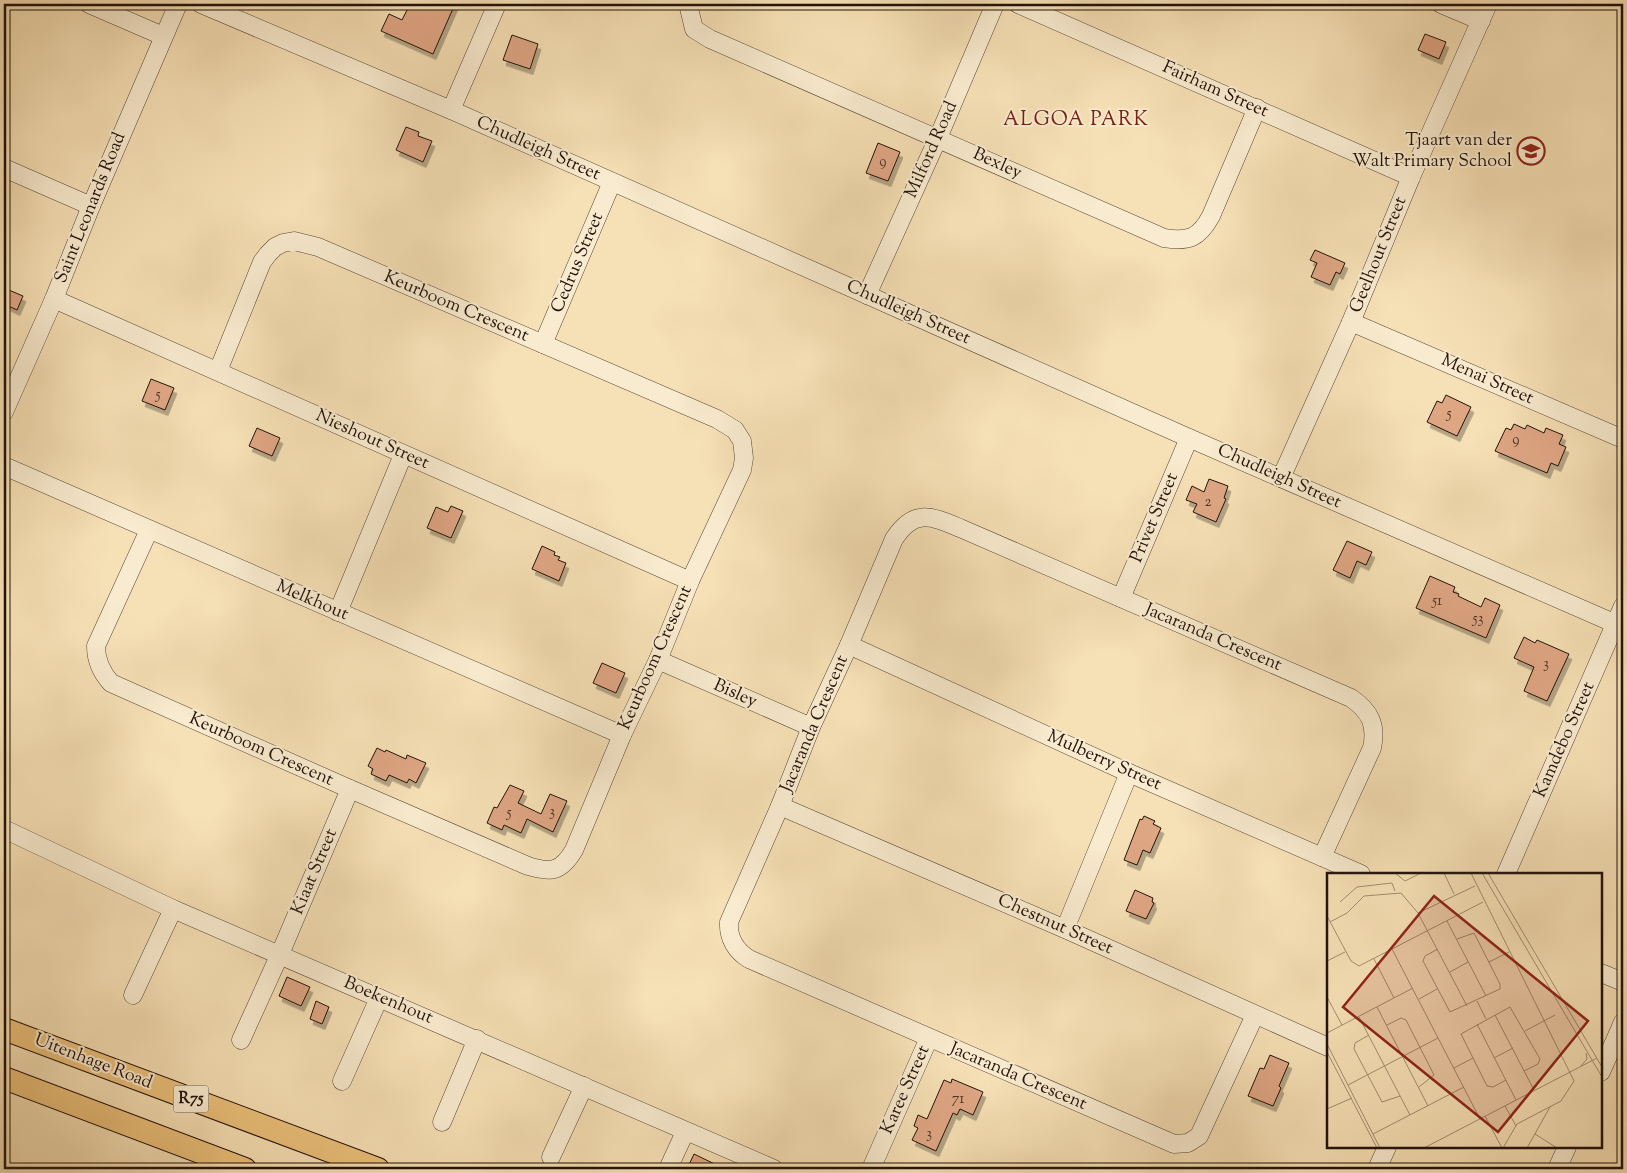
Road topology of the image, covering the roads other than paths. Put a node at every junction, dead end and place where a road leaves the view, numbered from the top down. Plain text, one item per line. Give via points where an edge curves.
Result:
1 (89, 4) edge
2 (178, 4) edge
3 (201, 4) edge
4 (497, 4) edge
5 (688, 4) edge
6 (994, 4) edge
7 (1018, 4) edge
8 (1441, 4) edge
9 (1488, 4) edge
10 (1481, 20) junction
11 (163, 36) junction
12 (1257, 108) junction
13 (450, 110) junction
14 (938, 138) junction
15 (4, 168) edge
16 (1410, 177) junction
17 (612, 182) junction
18 (91, 206) junction
19 (867, 295) junction
20 (54, 299) junction
21 (1352, 322) junction
22 (543, 344) junction
23 (218, 372) junction
24 (4, 412) edge
25 (1189, 438) junction
26 (1623, 439) edge
27 (403, 455) junction
28 (4, 466) edge
29 (1281, 478) junction
30 (148, 530) junction
31 (690, 581) junction
32 (1121, 598) junction
33 (1623, 606) edge
34 (338, 612) junction
35 (1616, 624) junction
36 (849, 645) junction
37 (658, 660) junction
38 (811, 727) junction
39 (622, 735) junction
40 (1129, 773) junction
41 (350, 789) junction
42 (780, 806) junction
43 (4, 829) edge
44 (1322, 857) junction
45 (1359, 873) edge
46 (1506, 873) edge
47 (173, 909) junction
48 (1065, 929) junction
49 (280, 954) junction
50 (1602, 973) edge
51 (1623, 982) edge
52 (133, 995) dead end
53 (378, 998) junction
54 (1256, 1016) junction
55 (1623, 1022) edge
56 (4, 1029) edge
57 (929, 1038) junction
58 (241, 1040) dead end
59 (477, 1040) junction
60 (1327, 1047) edge
61 (1602, 1070) edge
62 (4, 1078) edge
63 (342, 1081) dead end
64 (584, 1086) junction
65 (442, 1122) dead end
66 (685, 1132) junction
67 (1387, 1148) edge
68 (1567, 1148) edge
69 (551, 1157) dead end
70 (245, 1169) edge
71 (378, 1169) edge
72 (668, 1169) edge
73 (774, 1169) edge
74 (871, 1169) edge
75 (1377, 1169) edge
76 (1557, 1169) edge

1 - 11 street
2 - 11 street, Saint Leonards Road
3 - 13 street, Chudleigh Street
4 - 13 street
5 - 14 street, Bexley via 694,29 702,35
6 - 14 street, Milford Road
7 - 12 street, Fairham Street
8 - 10 street
9 - 10 street, Geelhout Street
10 - 16 street, Geelhout Street
11 - 18 street, Saint Leonards Road
12 - 14 street, Bexley via 1212,216 1197,235 1177,240 1164,238
12 - 16 street, Fairham Street
13 - 17 street, Chudleigh Street
14 - 19 street, Milford Road
15 - 18 street
16 - 21 street, Geelhout Street
17 - 19 street, Chudleigh Street
17 - 22 street, Cedrus Street
18 - 20 street, Saint Leonards Road
19 - 25 street, Chudleigh Street
20 - 23 street, Nieshout Street
20 - 24 street, Saint Leonards Road
21 - 26 street, Menai Street
21 - 29 street, Geelhout Street
22 - 23 street, Keurboom Crescent via 318,247 294,241 275,247 262,262
22 - 31 street, Keurboom Crescent via 717,419 739,434 744,448 742,470
23 - 27 street, Nieshout Street
25 - 29 street, Chudleigh Street
25 - 32 street, Privet Street
27 - 31 street, Nieshout Street
27 - 34 street
28 - 30 street, Melkhout
29 - 35 street, Chudleigh Street
30 - 34 street, Melkhout
30 - 41 street, Keurboom Crescent via 96,646 102,673 112,682
31 - 37 street, Keurboom Crescent
32 - 36 street, Jacaranda Crescent via 960,528 924,516 905,524 894,539
32 - 44 street, Jacaranda Crescent via 1351,698 1366,710 1375,736 1372,748
33 - 35 street, Kamdebo Street
34 - 39 street, Melkhout
35 - 46 street, Kamdebo Street
36 - 38 street, Jacaranda Crescent
36 - 40 street, Mulberry Street
37 - 38 street, Bisley
37 - 39 street, Keurboom Crescent
38 - 42 street, Jacaranda Crescent
39 - 41 street, Keurboom Crescent via 574,850 568,860 552,870 528,866
40 - 44 street, Mulberry Street
40 - 48 street
41 - 49 street, Kiaat Street
42 - 48 street, Chestnut Street
42 - 57 street, Jacaranda Crescent via 729,922 728,933 740,954
43 - 47 street, Boekenhout
44 - 45 street, Mulberry Street
47 - 49 street, Boekenhout
47 - 52 street
48 - 54 street, Chestnut Street
49 - 53 street, Boekenhout
49 - 58 street, Kiaat Street
50 - 51 street
53 - 59 street, Boekenhout
53 - 63 street
54 - 57 street, Jacaranda Crescent via 1199,1136 1181,1144 1174,1144
54 - 60 street, Chestnut Street
55 - 61 street
56 - 71 main road, Uitenhage Road / R75
57 - 74 street, Karee Street
59 - 64 street, Boekenhout
59 - 65 street
62 - 70 main road
64 - 66 street, Boekenhout
64 - 69 street
66 - 72 street
66 - 73 street, Boekenhout
67 - 75 street
68 - 76 street

